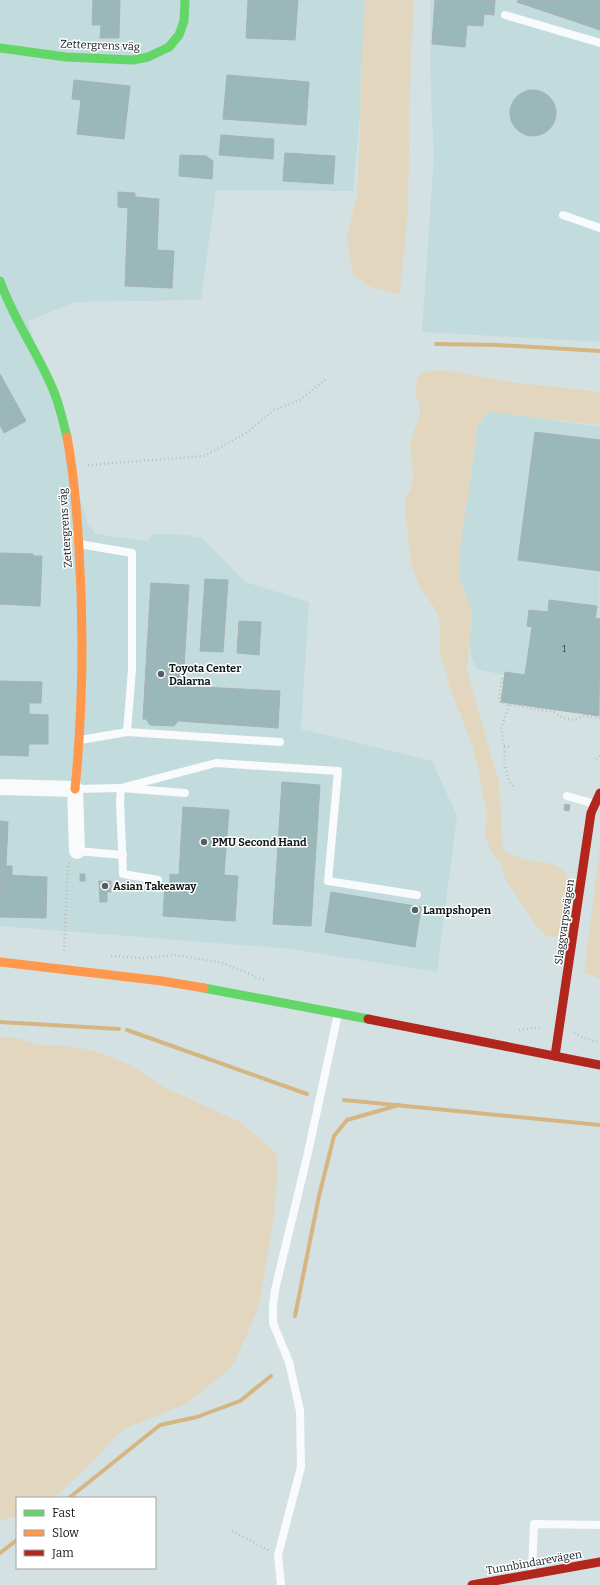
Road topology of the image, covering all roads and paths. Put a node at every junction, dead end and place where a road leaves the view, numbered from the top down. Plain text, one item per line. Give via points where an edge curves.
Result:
1 (185, 0) edge
2 (505, 15) dead end
3 (600, 43) edge
4 (0, 48) edge
5 (562, 214) dead end
6 (600, 228) edge
7 (0, 281) edge
8 (326, 379) dead end
9 (72, 466) junction
10 (78, 544) junction
11 (502, 678) dead end
12 (509, 705) junction
13 (600, 718) edge
14 (127, 732) junction
15 (79, 741) junction
16 (280, 742) dead end
17 (504, 746) junction
18 (510, 747) dead end
19 (600, 755) edge
20 (596, 759) dead end
21 (0, 787) edge
22 (514, 787) dead end
23 (121, 788) junction
24 (75, 789) junction
25 (185, 793) dead end
26 (600, 793) edge
27 (567, 796) dead end
28 (595, 804) junction
29 (77, 851) junction
30 (123, 855) junction
31 (158, 880) dead end
32 (417, 895) dead end
33 (64, 951) dead end
34 (0, 962) edge
35 (0, 967) edge
36 (52, 967) junction
37 (338, 1013) junction
38 (556, 1056) junction
39 (600, 1065) edge
40 (600, 1525) edge
41 (232, 1531) dead end
42 (278, 1555) junction
43 (600, 1562) edge
44 (532, 1575) junction
45 (281, 1585) edge
46 (472, 1585) edge

1 - 4 street, Zettergrens väg via 183,27 179,36 163,51 144,59 66,57
2 - 3 lane
5 - 6 lane
7 - 9 street, Zettergrens väg via 14,320 48,378 60,408
8 - 9 path via 300,400 274,410 248,432 204,456
9 - 10 street, Zettergrens väg
10 - 14 lane via 132,553 132,669
10 - 15 street, Zettergrens väg via 83,608
11 - 12 path via 500,704
12 - 13 path via 554,712 563,718 573,720 584,716
12 - 17 path via 501,729
14 - 15 lane
14 - 16 lane
15 - 24 street, Zettergrens väg
17 - 18 path
17 - 22 path via 504,763 509,781
19 - 20 path
21 - 24 street
23 - 24 lane
23 - 25 lane
23 - 30 lane
23 - 32 lane via 216,763 338,771 328,881
24 - 29 street
26 - 28 street, Slaggvarpsvägen
27 - 28 lane
28 - 38 street, Slaggvarpsvägen via 591,813
29 - 30 lane
29 - 33 path via 68,864
30 - 31 lane via 123,874
34 - 36 street
35 - 36 street
36 - 37 street via 162,981
37 - 38 street
37 - 42 lane via 273,1308 274,1323 289,1362 300,1411 301,1467
38 - 39 street
40 - 44 lane via 534,1524
41 - 42 path
42 - 45 lane
43 - 44 street, Tunnbindarevägen
44 - 46 street, Tunnbindarevägen

